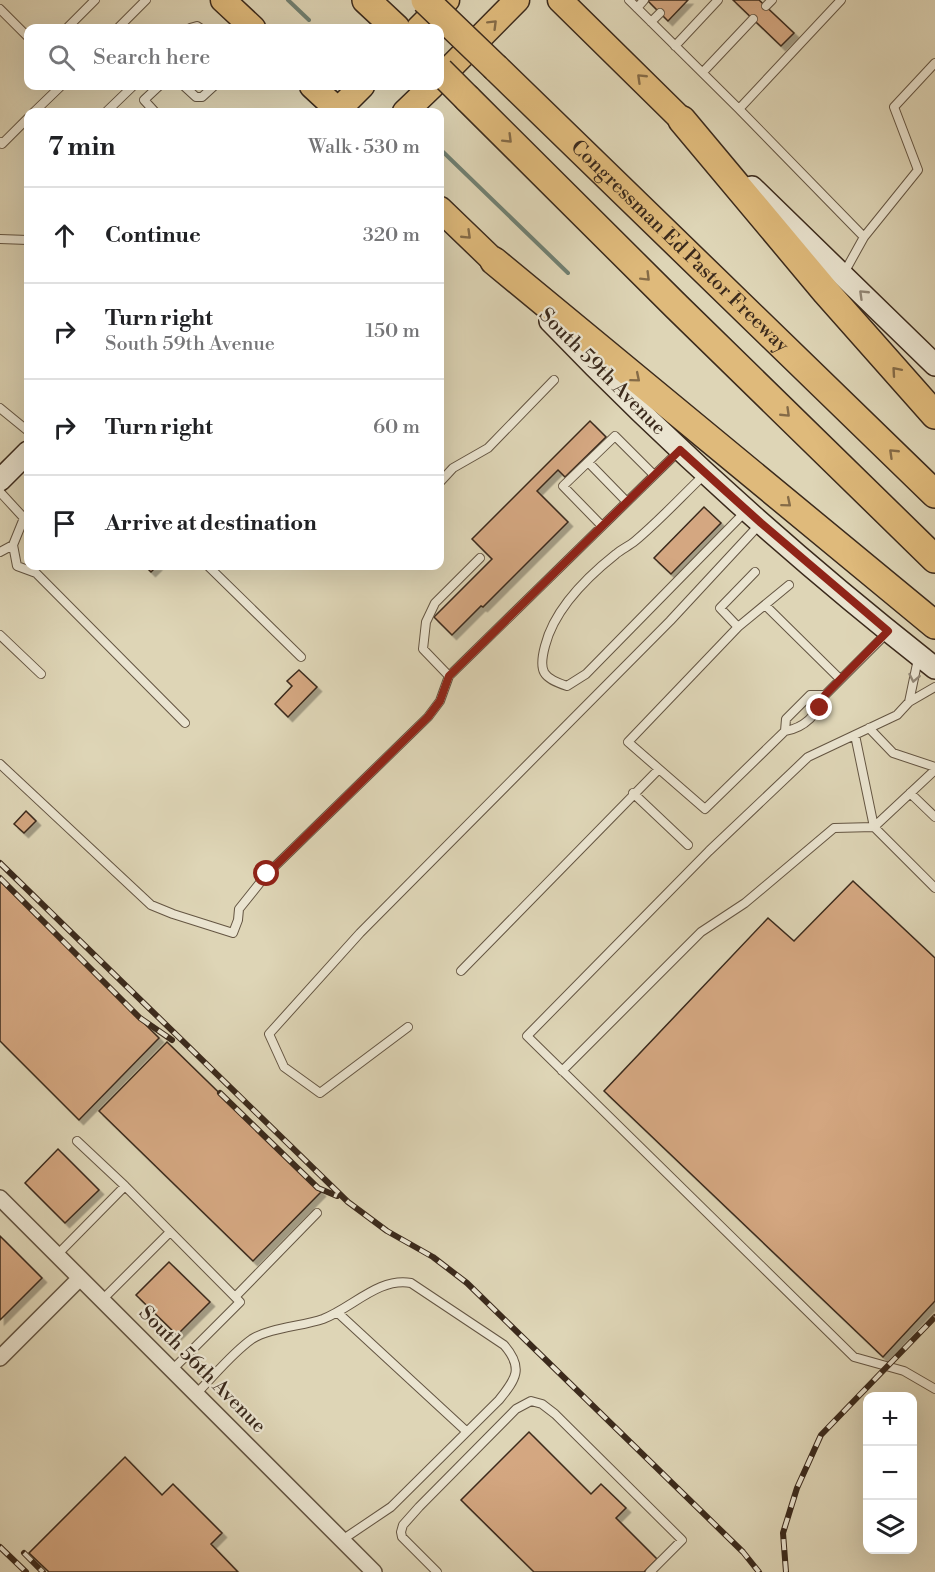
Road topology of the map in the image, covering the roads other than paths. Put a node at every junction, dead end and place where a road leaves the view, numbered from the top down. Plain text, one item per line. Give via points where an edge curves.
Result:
1 (95, 0) edge
2 (146, 0) edge
3 (223, 0) edge
4 (425, 0) edge
5 (447, 0) edge
6 (517, 0) edge
7 (560, 0) edge
8 (629, 0) edge
9 (644, 0) edge
10 (841, 0) edge
11 (715, 1) edge
12 (637, 8) junction
13 (0, 9) edge
14 (660, 13) dead end
15 (753, 19) dead end
16 (651, 22) junction
17 (71, 24) edge
18 (122, 24) edge
19 (250, 24) edge
20 (423, 24) edge
21 (24, 33) edge
22 (675, 46) junction
23 (935, 63) edge
24 (703, 72) junction
25 (444, 74) edge
26 (444, 75) edge
27 (57, 90) edge
28 (129, 90) edge
29 (155, 90) edge
30 (188, 90) edge
31 (210, 90) edge
32 (316, 90) edge
33 (358, 90) edge
34 (428, 90) edge
35 (38, 108) edge
36 (110, 108) edge
37 (151, 108) edge
38 (334, 108) edge
39 (342, 108) edge
40 (409, 108) edge
41 (739, 109) junction
42 (682, 120) junction
43 (24, 122) edge
44 (0, 141) edge
45 (444, 213) edge
46 (864, 237) junction
47 (0, 238) edge
48 (24, 240) edge
49 (494, 261) junction
50 (843, 274) junction
51 (935, 364) edge
52 (554, 380) dead end
53 (0, 408) edge
54 (935, 415) edge
55 (24, 428) edge
56 (680, 450) junction
57 (24, 456) edge
58 (588, 462) junction
59 (705, 474) junction
60 (654, 475) junction
61 (444, 478) edge
62 (0, 480) edge
63 (0, 492) edge
64 (935, 494) edge
65 (626, 501) junction
66 (754, 517) junction
67 (601, 525) junction
68 (13, 545) junction
69 (0, 552) edge
70 (480, 558) dead end
71 (935, 558) edge
72 (24, 569) edge
73 (27, 570) edge
74 (212, 570) edge
75 (755, 572) dead end
76 (789, 585) dead end
77 (765, 604) junction
78 (935, 625) edge
79 (738, 627) junction
80 (888, 631) junction
81 (0, 635) edge
82 (301, 657) dead end
83 (927, 661) edge
84 (40, 674) dead end
85 (449, 676) junction
86 (840, 679) junction
87 (935, 687) edge
88 (825, 695) junction
89 (909, 702) junction
90 (185, 723) dead end
91 (869, 729) junction
92 (785, 730) junction
93 (855, 735) junction
94 (0, 764) edge
95 (659, 769) junction
96 (935, 769) edge
97 (910, 793) junction
98 (633, 794) junction
99 (935, 817) edge
100 (874, 826) junction
101 (688, 845) dead end
102 (935, 888) edge
103 (461, 971) dead end
104 (408, 1027) dead end
105 (562, 1071) junction
106 (77, 1141) dead end
107 (125, 1186) junction
108 (0, 1198) edge
109 (317, 1213) dead end
110 (170, 1232) junction
111 (57, 1255) junction
112 (80, 1278) junction
113 (235, 1297) junction
114 (102, 1300) junction
115 (337, 1312) junction
116 (0, 1358) edge
117 (172, 1370) junction
118 (935, 1389) edge
119 (196, 1394) junction
120 (466, 1431) junction
121 (342, 1540) junction
122 (374, 1572) edge
123 (436, 1572) edge
124 (650, 1572) edge

1 - 17 lane
2 - 18 lane
3 - 19 main road
64 -> 4 highway, Congressman Ed Pastor Freeway, bridge
5 - 20 main road
25 -> 6 main road
42 -> 7 main road
8 - 12 lane
9 - 12 lane
10 - 41 lane
11 - 22 lane
12 - 16 lane
13 - 21 lane
14 - 16 lane
15 - 24 lane
16 - 22 lane
22 - 24 lane
23 - 46 lane via 894,107 918,170
24 - 41 lane
26 -> 71 highway, bridge
27 - 35 lane
28 - 36 lane
29 - 37 lane via 144,100
30 - 31 lane via 196,97
32 - 38 main road
33 - 39 main road
34 - 40 main road
41 - 46 lane
42 - 50 main road
54 -> 42 highway
43 - 44 lane via 3,144
45 -> 49 main road, South 59th Avenue
46 - 50 lane
47 - 48 lane
49 - 56 main road, South 59th Avenue
49 -> 78 highway
51 -> 50 main road
52 - 61 lane via 488,448
53 - 55 lane
56 - 59 main road, South 59th Avenue
56 - 60 lane
57 - 62 main road
58 - 60 lane via 615,436
58 - 65 lane
58 - 67 lane via 562,486
59 - 66 main road, South 59th Avenue
59 - 66 lane via 563,606 550,628 541,660 543,673 550,680 567,686 586,674
60 - 65 lane
63 - 68 lane via 24,518
65 - 67 lane
66 - 80 main road, South 59th Avenue
66 - 104 lane via 670,621 360,933 269,1034 284,1067 320,1093
67 - 85 lane
68 - 69 lane
68 - 72 lane via 16,566
70 - 85 lane via 435,603 426,622 423,649
73 - 90 lane via 36,573
74 - 82 lane
75 - 79 lane via 720,608
76 - 77 lane
77 - 79 lane
77 - 86 lane
79 - 95 lane via 628,742
80 - 83 main road, South 59th Avenue
80 - 86 lane
81 - 84 lane
83 -> 89 lane
85 - 94 lane via 440,701 428,717 267,874 239,909 233,933 151,905
86 - 88 lane
87 - 89 lane
88 - 92 lane via 820,708 799,729
88 - 92 lane via 810,695 786,719
89 - 91 lane via 897,715
91 - 93 lane
91 - 96 lane via 893,753
92 - 95 lane via 705,808
93 - 100 lane
93 - 105 lane via 808,757 709,851 527,1036
95 - 98 lane
96 - 97 lane
97 - 99 lane
97 - 100 lane
98 - 101 lane
98 - 103 lane
100 - 102 lane
100 - 105 lane via 834,828 745,903 701,932
105 - 118 lane via 854,1357 904,1371
106 - 107 lane
107 - 110 lane
107 - 111 lane
108 - 111 street, South 56th Avenue
109 - 113 lane
110 - 113 lane
110 - 114 lane
111 - 112 street, South 56th Avenue
112 - 114 street, South 56th Avenue
112 - 116 street
113 - 117 lane via 240,1302
114 - 117 street, South 56th Avenue
115 - 119 lane via 255,1337
115 - 120 lane
115 - 120 lane via 380,1287 399,1281 411,1283 504,1345 513,1355 517,1369 514,1383
117 - 119 street, South 56th Avenue
119 - 121 street, South 56th Avenue
120 - 121 lane via 391,1507
121 - 122 street, South 56th Avenue
123 - 124 lane via 402,1537 403,1525 516,1409 531,1401 555,1414 682,1540

